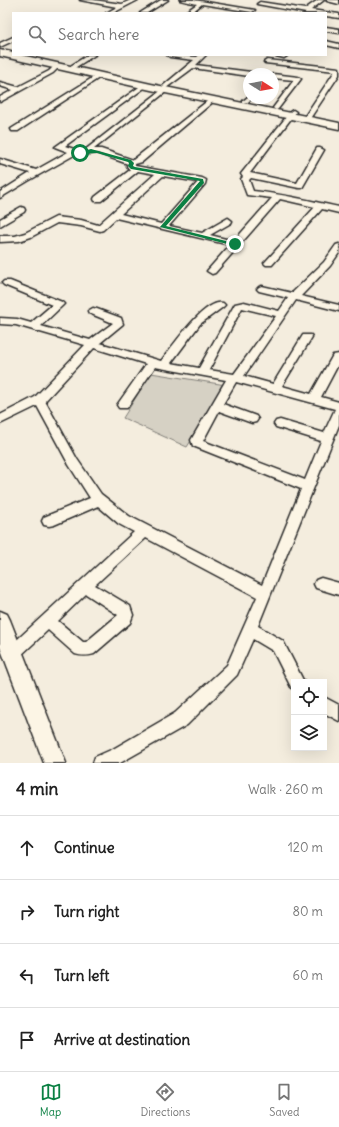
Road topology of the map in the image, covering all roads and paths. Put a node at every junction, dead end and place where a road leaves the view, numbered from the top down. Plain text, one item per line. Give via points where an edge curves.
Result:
1 (83, 0) edge
2 (135, 0) edge
3 (164, 0) edge
4 (183, 0) edge
5 (321, 0) edge
6 (329, 0) edge
7 (262, 1) edge
8 (339, 2) edge
9 (201, 3) junction
10 (122, 6) junction
11 (231, 8) junction
12 (293, 11) edge
13 (306, 11) junction
14 (110, 12) edge
15 (145, 12) edge
16 (188, 12) edge
17 (225, 12) edge
18 (250, 12) edge
19 (314, 12) edge
20 (327, 14) edge
21 (339, 16) edge
22 (327, 29) edge
23 (339, 31) edge
24 (12, 40) edge
25 (327, 43) edge
26 (339, 46) edge
27 (3, 51) edge
28 (21, 56) edge
29 (30, 56) edge
30 (90, 56) edge
31 (185, 56) edge
32 (284, 56) dead end
33 (200, 57) edge
34 (272, 59) edge
35 (57, 66) junction
36 (74, 66) junction
37 (191, 66) junction
38 (339, 70) edge
39 (243, 73) edge
40 (99, 76) junction
41 (279, 77) edge
42 (0, 84) edge
43 (144, 86) junction
44 (166, 88) junction
45 (19, 89) junction
46 (243, 99) edge
47 (0, 100) edge
48 (212, 100) junction
49 (262, 104) edge
50 (276, 108) junction
51 (291, 114) junction
52 (308, 117) junction
53 (339, 121) edge
54 (339, 126) edge
55 (15, 129) dead end
56 (320, 150) dead end
57 (75, 152) junction
58 (88, 154) junction
59 (0, 161) edge
60 (134, 166) junction
61 (37, 173) junction
62 (161, 173) junction
63 (245, 174) junction
64 (0, 196) edge
65 (278, 196) junction
66 (98, 199) dead end
67 (321, 205) junction
68 (21, 210) dead end
69 (339, 210) edge
70 (116, 215) junction
71 (228, 221) dead end
72 (0, 223) edge
73 (163, 227) junction
74 (204, 236) junction
75 (0, 239) edge
76 (235, 244) junction
77 (339, 247) edge
78 (269, 263) dead end
79 (212, 271) dead end
80 (7, 283) dead end
81 (262, 289) dead end
82 (294, 297) junction
83 (220, 305) dead end
84 (339, 308) edge
85 (93, 311) dead end
86 (282, 314) junction
87 (0, 321) edge
88 (33, 327) junction
89 (306, 337) dead end
90 (92, 344) junction
91 (337, 356) dead end
92 (158, 363) junction
93 (202, 372) junction
94 (235, 378) junction
95 (276, 388) junction
96 (314, 399) junction
97 (39, 400) junction
98 (123, 405) dead end
99 (216, 406) junction
100 (339, 406) edge
101 (339, 411) edge
102 (252, 419) dead end
103 (0, 420) edge
104 (280, 424) dead end
105 (328, 439) junction
106 (309, 487) junction
107 (100, 500) junction
108 (49, 521) dead end
109 (144, 531) junction
110 (321, 584) dead end
111 (85, 586) junction
112 (339, 589) edge
113 (265, 594) junction
114 (0, 620) edge
115 (48, 620) junction
116 (250, 629) junction
117 (7, 649) edge
118 (294, 679) edge
119 (327, 707) edge
120 (339, 713) edge
121 (55, 763) edge
122 (101, 763) edge

1 - 10 street
2 - 10 street
3 - 15 street
4 - 9 street
5 - 13 street
6 - 8 street
7 - 12 street
7 - 18 street
9 - 11 street
9 - 16 street
10 - 14 street
11 - 17 street
11 - 18 street
12 - 13 street
13 - 19 street
20 - 21 street
22 - 23 street
24 - 27 street
25 - 26 street
28 - 35 main road
29 - 36 main road
30 - 36 street
31 - 33 street
32 - 34 street
33 - 37 street
34 - 38 street
35 - 40 main road
35 - 45 street via 51,72
36 - 44 main road
37 - 39 street
37 - 44 street
38 - 52 street
40 - 43 main road
40 - 55 street
41 - 50 street via 298,79
42 - 45 street
43 - 44 main road
43 - 57 street via 58,146
44 - 46 main road
44 - 48 main road
44 - 58 street
45 - 47 street
48 - 51 main road
48 - 60 street
49 - 50 main road
50 - 51 main road
51 - 52 main road
51 - 63 street
52 - 53 main road
52 - 54 main road
56 - 63 street via 299,186
57 - 58 street
57 - 61 street
58 - 60 street via 98,151
59 - 61 street
60 - 62 street
60 - 66 street
61 - 64 street
62 - 70 street
62 - 73 street via 202,181
63 - 65 street via 248,177 245,179 250,193
65 - 67 street
65 - 76 street
67 - 69 street
67 - 78 street
68 - 72 street
70 - 73 street
70 - 75 street via 100,228 56,220 28,235 16,239
71 - 74 street
73 - 74 street
74 - 76 street
76 - 79 street
77 - 82 street via 328,264
80 - 88 street via 59,304
81 - 82 street
82 - 84 street
82 - 86 street
83 - 92 street via 196,322
85 - 90 street via 118,322
86 - 93 street via 244,305 238,306
86 - 94 street
87 - 88 street via 17,322
88 - 90 street
89 - 95 street
90 - 92 street
90 - 97 street
91 - 96 street
92 - 93 street
92 - 98 street
93 - 94 street
94 - 95 street
94 - 99 street
95 - 96 street
96 - 100 street
97 - 103 street
97 - 107 street via 73,462
99 - 102 street
99 - 106 street via 197,440 200,445
101 - 105 street
104 - 105 street
105 - 106 street
106 - 113 street
107 - 108 street
107 - 109 street via 124,520
109 - 111 street
109 - 113 street
110 - 112 street
111 - 115 street
111 - 115 street via 125,611 124,618 85,650 80,649
113 - 116 street
114 - 117 main road
115 - 117 street
116 - 118 street via 278,646
116 - 122 street via 232,670 181,720
117 - 121 main road
119 - 120 street

